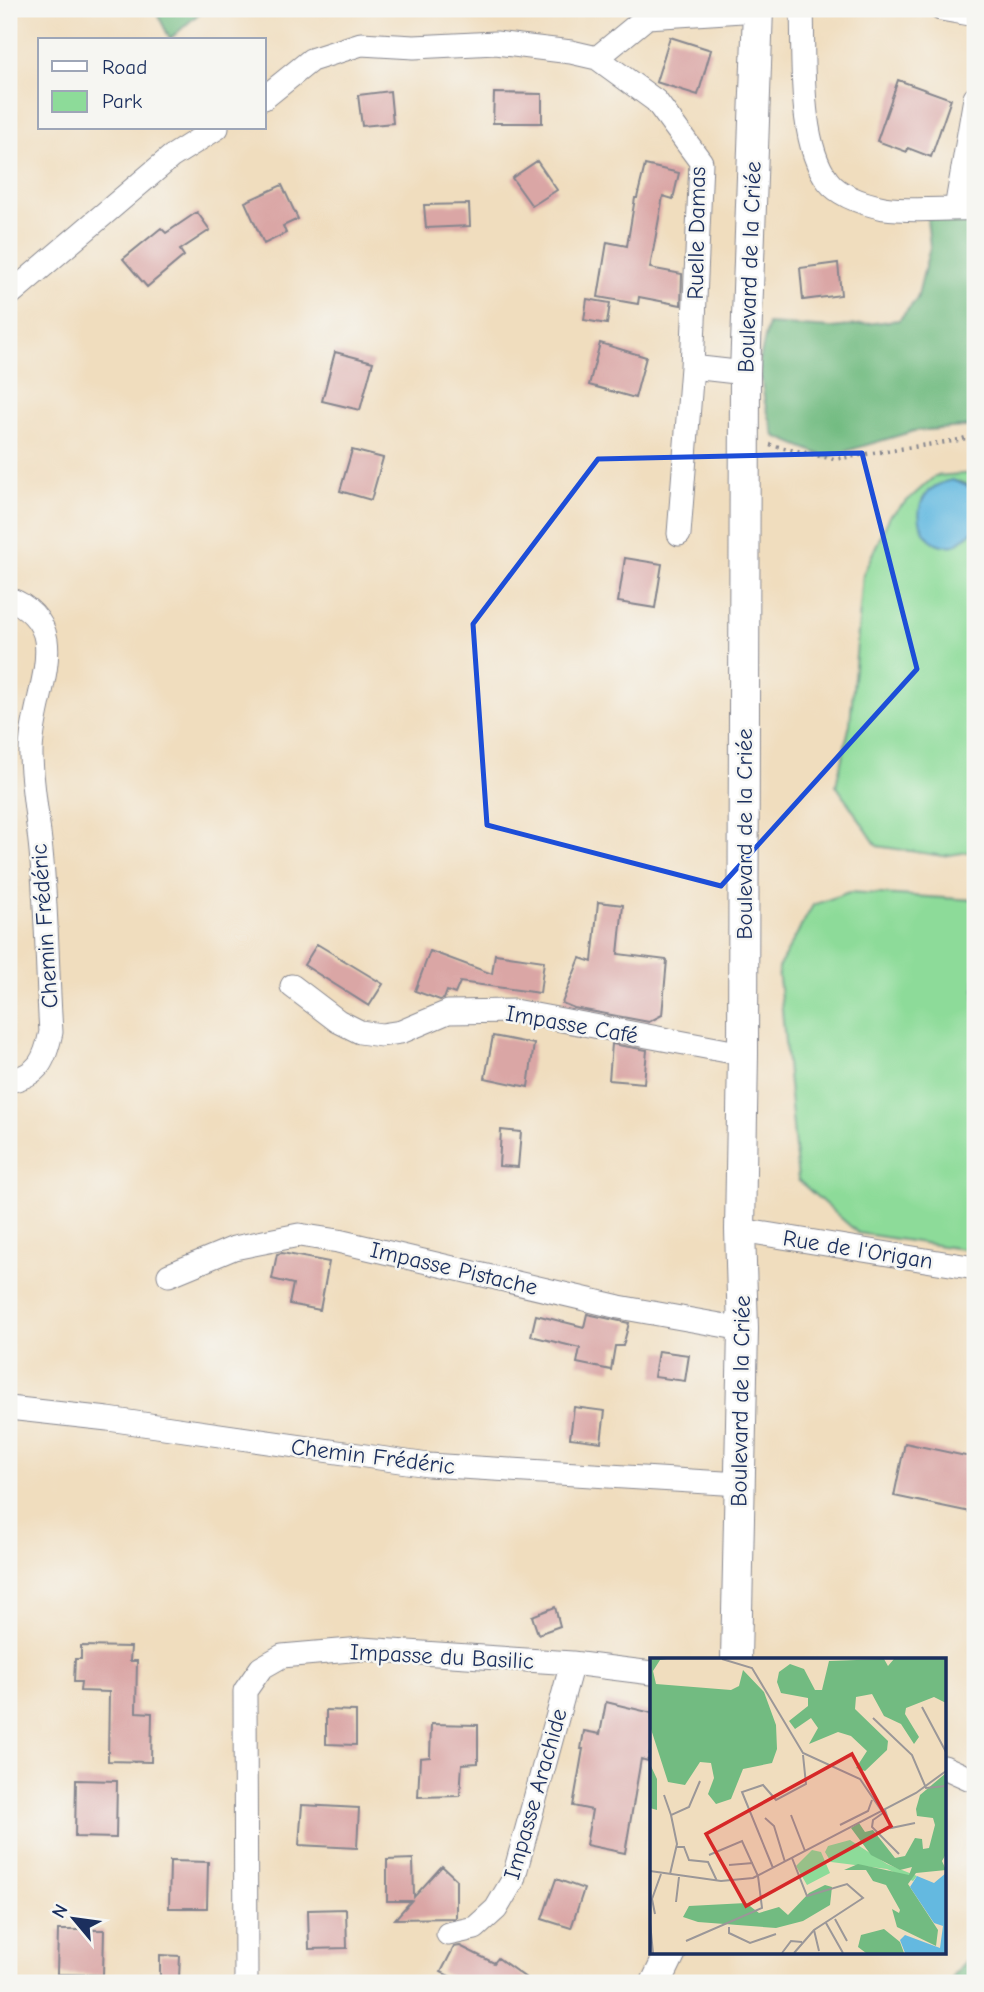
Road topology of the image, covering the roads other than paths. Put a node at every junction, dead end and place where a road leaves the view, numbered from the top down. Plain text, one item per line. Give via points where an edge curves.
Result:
1 (802, 9) edge
2 (941, 9) edge
3 (758, 10) edge
4 (975, 15) edge
5 (597, 58) junction
6 (266, 96) edge
7 (975, 97) edge
8 (214, 130) edge
9 (966, 209) edge
10 (9, 295) edge
11 (692, 367) junction
12 (745, 373) junction
13 (679, 534) dead end
14 (9, 599) edge
15 (292, 986) dead end
16 (743, 1054) junction
17 (9, 1081) edge
18 (740, 1230) junction
19 (975, 1268) edge
20 (169, 1275) dead end
21 (743, 1329) junction
22 (9, 1408) edge
23 (740, 1484) junction
24 (736, 1658) edge
25 (572, 1663) junction
26 (650, 1674) edge
27 (946, 1768) edge
28 (975, 1781) edge
29 (447, 1934) dead end
30 (670, 1954) edge
31 (246, 1983) edge
32 (656, 1983) edge

1 - 9 street via 806,119 817,164 829,183 847,197 887,208
2 - 4 street
3 - 5 street via 647,17
3 - 12 main road, Boulevard de la Criée
5 - 6 street via 496,43 361,44 311,60
5 - 11 street, Ruelle Damas via 656,101 701,162
7 - 9 street
8 - 10 street via 171,157
11 - 12 street
11 - 13 street, Ruelle Damas
12 - 16 main road, Boulevard de la Criée
14 - 17 street, Chemin Frédéric via 33,614 46,637 31,753 51,1032 46,1056 37,1068 24,1078
15 - 16 street, Impasse Café via 360,1032 401,1032 449,1012 514,1011
16 - 18 main road, Boulevard de la Criée
18 - 19 street, Rue de l'Origan
18 - 21 main road, Boulevard de la Criée
20 - 21 street, Impasse Pistache via 234,1248 299,1236 338,1241 619,1307
21 - 23 main road, Boulevard de la Criée
22 - 23 street, Chemin Frédéric via 428,1465
23 - 24 main road, Boulevard de la Criée
25 - 26 street, Impasse du Basilic
25 - 29 street, Impasse Arachide via 513,1880 496,1909 475,1928
25 - 31 street, Impasse du Basilic via 362,1649 282,1656 261,1668 245,1691
27 - 28 street
30 - 32 main road

